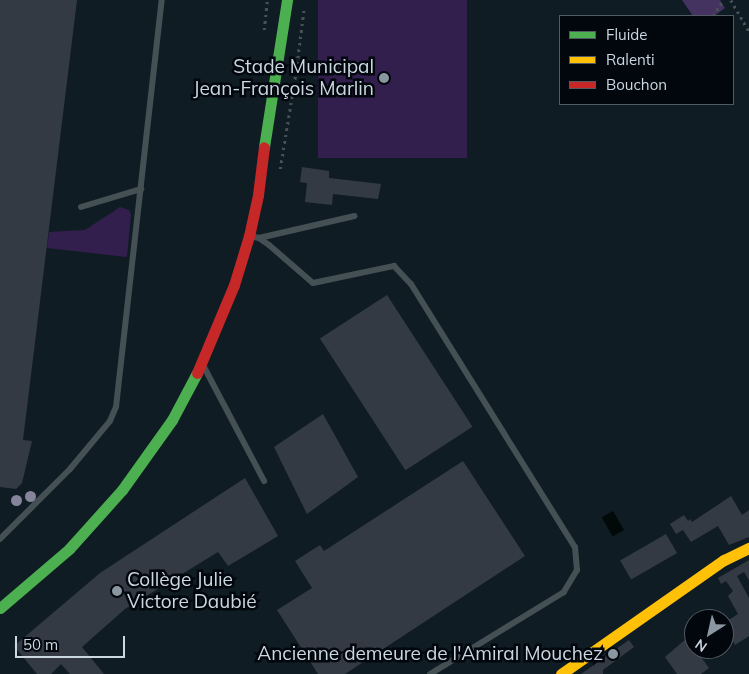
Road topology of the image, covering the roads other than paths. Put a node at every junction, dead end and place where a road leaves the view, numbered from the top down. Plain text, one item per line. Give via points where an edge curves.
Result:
1 (162, 0) edge
2 (287, 0) edge
3 (141, 189) junction
4 (81, 207) dead end
5 (354, 216) dead end
6 (254, 237) junction
7 (202, 364) junction
8 (264, 481) dead end
9 (0, 539) edge
10 (749, 548) edge
11 (0, 608) edge
12 (430, 674) edge
13 (561, 674) edge

1 - 3 lane
2 - 6 main road
3 - 4 lane
3 - 9 lane via 116,406 110,421 70,469
5 - 6 lane
6 - 7 main road
6 - 12 lane via 313,283 394,266 411,284 575,547 577,570 564,592
7 - 8 lane
7 - 11 main road via 172,420 122,490 69,548
10 - 13 main road via 724,560

